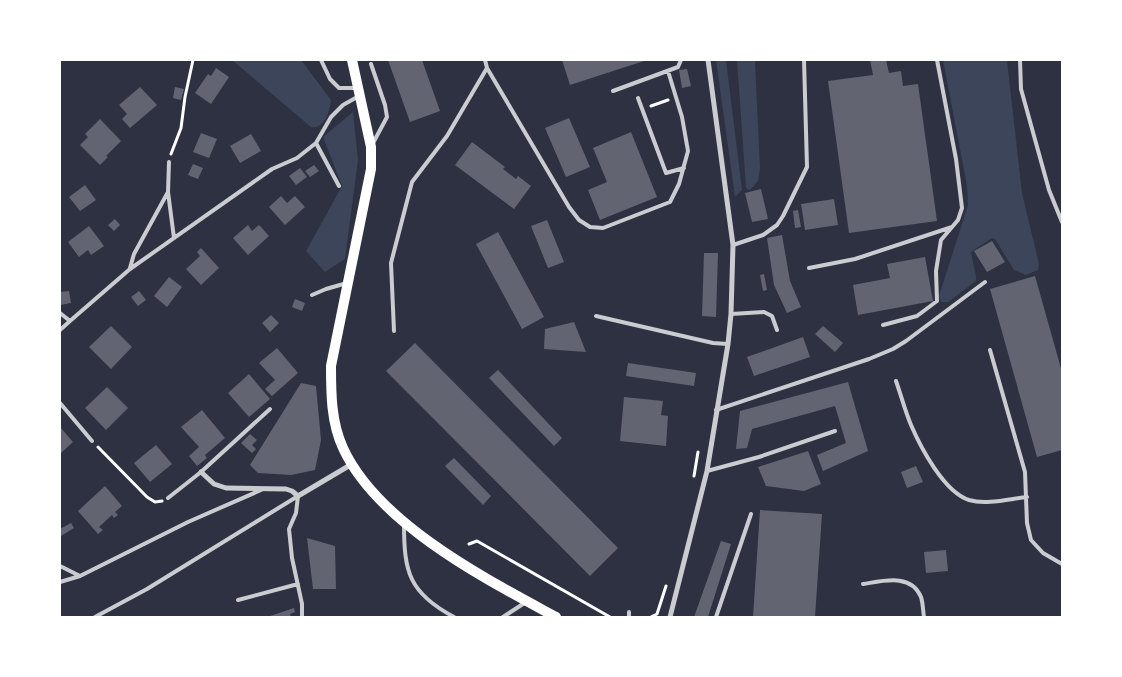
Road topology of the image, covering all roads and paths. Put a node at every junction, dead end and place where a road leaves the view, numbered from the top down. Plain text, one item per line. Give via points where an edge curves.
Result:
1 (193, 60) edge
2 (321, 60) edge
3 (352, 60) edge
4 (486, 60) edge
5 (681, 60) edge
6 (708, 60) edge
7 (804, 60) edge
8 (937, 60) edge
9 (1020, 60) edge
10 (371, 64) dead end
11 (487, 68) junction
12 (668, 71) junction
13 (613, 91) dead end
14 (360, 92) junction
15 (676, 97) junction
16 (638, 98) dead end
17 (641, 109) junction
18 (316, 143) junction
19 (371, 147) junction
20 (169, 162) joint
21 (684, 168) junction
22 (339, 186) dead end
23 (168, 192) junction
24 (1062, 222) edge
25 (952, 227) junction
26 (174, 238) junction
27 (733, 245) junction
28 (809, 268) dead end
29 (130, 269) junction
30 (985, 282) dead end
31 (347, 283) junction
32 (312, 295) dead end
33 (60, 313) edge
34 (730, 314) junction
35 (596, 316) dead end
36 (70, 320) junction
37 (883, 325) dead end
38 (60, 330) edge
39 (777, 330) dead end
40 (394, 331) dead end
41 (728, 344) junction
42 (990, 350) dead end
43 (896, 381) dead end
44 (60, 403) edge
45 (270, 410) dead end
46 (716, 410) junction
47 (835, 431) dead end
48 (92, 441) joint
49 (699, 445) dead end
50 (352, 464) junction
51 (707, 471) junction
52 (201, 472) junction
53 (692, 484) dead end
54 (265, 488) junction
55 (298, 496) junction
56 (1026, 497) junction
57 (168, 498) joint
58 (752, 514) dead end
59 (404, 521) junction
60 (469, 544) dead end
61 (1062, 564) edge
62 (60, 566) edge
63 (80, 576) junction
64 (667, 581) dead end
65 (60, 582) edge
66 (298, 584) junction
67 (863, 584) dead end
68 (238, 600) dead end
69 (527, 601) junction
70 (552, 616) edge
71 (95, 617) edge
72 (302, 617) edge
73 (454, 617) edge
74 (503, 617) edge
75 (610, 617) edge
76 (651, 617) edge
77 (670, 617) edge
78 (716, 617) edge
79 (924, 617) edge

1 - 20 path via 181,128
2 - 14 lane via 330,79 339,88
3 - 14 main road
4 - 11 lane
5 - 12 lane via 678,67
6 - 27 street
7 - 27 lane via 807,167 777,225 763,235
8 - 25 lane via 962,208
9 - 24 lane via 1021,89 1049,190
10 - 19 lane via 385,105 386,118
11 - 21 lane via 569,208 590,227 603,228 670,202
11 - 40 lane via 446,136 412,182 391,263
12 - 13 lane
12 - 15 lane
14 - 18 lane via 331,117
14 - 19 main road
15 - 17 path
15 - 21 lane via 688,150
16 - 17 lane
17 - 21 lane via 666,174
18 - 22 lane
18 - 26 lane via 297,158 272,169
19 - 31 main road via 371,169
20 - 23 lane
23 - 26 lane
23 - 29 lane via 134,254
25 - 28 lane via 855,259
25 - 37 lane via 941,240 936,270 937,301 917,316
26 - 29 lane
27 - 34 street
29 - 36 lane
30 - 46 lane via 893,348
31 - 32 lane
31 - 50 main road via 332,366 331,396 336,425
33 - 36 lane
34 - 39 lane via 764,312 772,316
34 - 41 street
35 - 41 lane
36 - 38 lane
41 - 46 street
42 - 56 lane via 1025,472
43 - 56 lane via 910,424 931,462 953,491 969,500
44 - 48 lane
45 - 52 lane
46 - 51 street
47 - 51 lane
48 - 57 path via 147,496 155,502
49 - 53 path
50 - 55 street
50 - 59 main road via 383,502
51 - 77 street
52 - 54 street via 214,484 226,488
52 - 57 lane
54 - 55 street via 286,489
54 - 63 lane
55 - 66 lane via 289,529
55 - 71 lane via 147,589
56 - 61 lane via 1031,540 1043,554
58 - 78 lane
59 - 69 main road via 460,564
59 - 73 lane via 404,551 412,580 428,601
60 - 75 path via 477,541
62 - 63 lane
63 - 65 lane
64 - 76 path via 657,614
66 - 68 lane
66 - 72 lane
67 - 79 lane via 895,579 911,584 920,596
69 - 70 main road
69 - 74 lane

